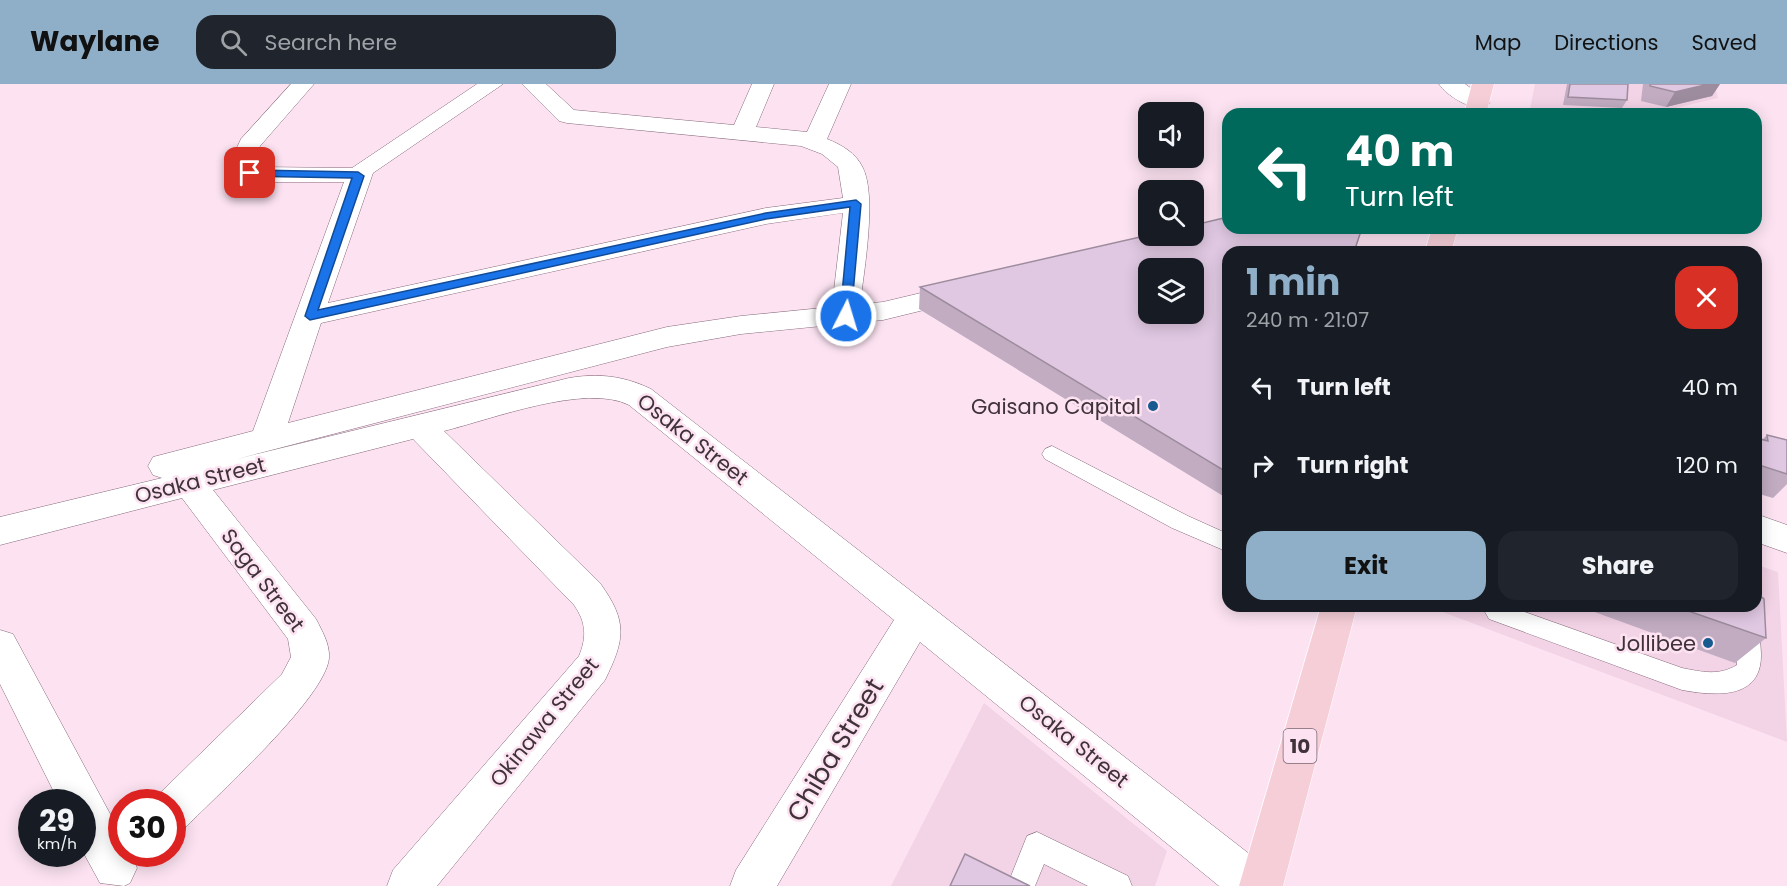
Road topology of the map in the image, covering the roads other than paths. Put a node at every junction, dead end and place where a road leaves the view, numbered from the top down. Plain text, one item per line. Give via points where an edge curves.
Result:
1 (303, 84) edge
2 (492, 84) edge
3 (763, 84) edge
4 (840, 84) edge
5 (1450, 84) edge
6 (535, 85) edge
7 (1479, 100) edge
8 (742, 133) junction
9 (814, 143) junction
10 (358, 176) junction
11 (856, 204) junction
12 (987, 286) edge
13 (310, 316) junction
14 (846, 316) junction
15 (419, 425) junction
16 (266, 440) junction
17 (1052, 454) dead end
18 (189, 483) junction
19 (0, 508) edge
20 (0, 531) edge
21 (1222, 540) edge
22 (1337, 612) edge
23 (1497, 612) dead end
24 (1735, 612) edge
25 (917, 615) junction
26 (0, 646) edge
27 (74, 789) edge
28 (186, 797) edge
29 (96, 832) edge
30 (114, 869) edge
31 (409, 886) edge
32 (752, 886) edge
33 (1021, 886) edge
34 (1118, 886) edge
35 (1254, 886) edge
36 (1261, 886) edge

1 - 10 street via 249,144 241,164 250,173 261,175
2 - 10 street via 364,168
3 - 8 street
4 - 9 street
5 - 7 street
6 - 8 street via 567,116
8 - 9 street
9 - 11 street via 833,150 851,168
10 - 13 street
11 - 13 street via 766,216
11 - 14 street
12 - 14 street
13 - 16 street
14 - 16 street via 741,325 667,337
15 - 18 street, Osaka Street
15 - 25 street, Osaka Street via 587,385 624,387
15 - 31 street, Okinawa Street via 587,594 600,610 604,628 603,646 592,668
16 - 19 street
17 - 21 lane
18 - 20 street, Osaka Street
18 - 28 street, Saga Street via 303,630 311,647 304,677
22 - 36 highway, 10
23 - 24 lane via 1642,666 1710,684 1731,682 1749,670 1748,630
25 - 32 street, Chiba Street
25 - 35 street, Osaka Street
26 - 27 street
29 - 30 street
33 - 34 lane via 1037,846

